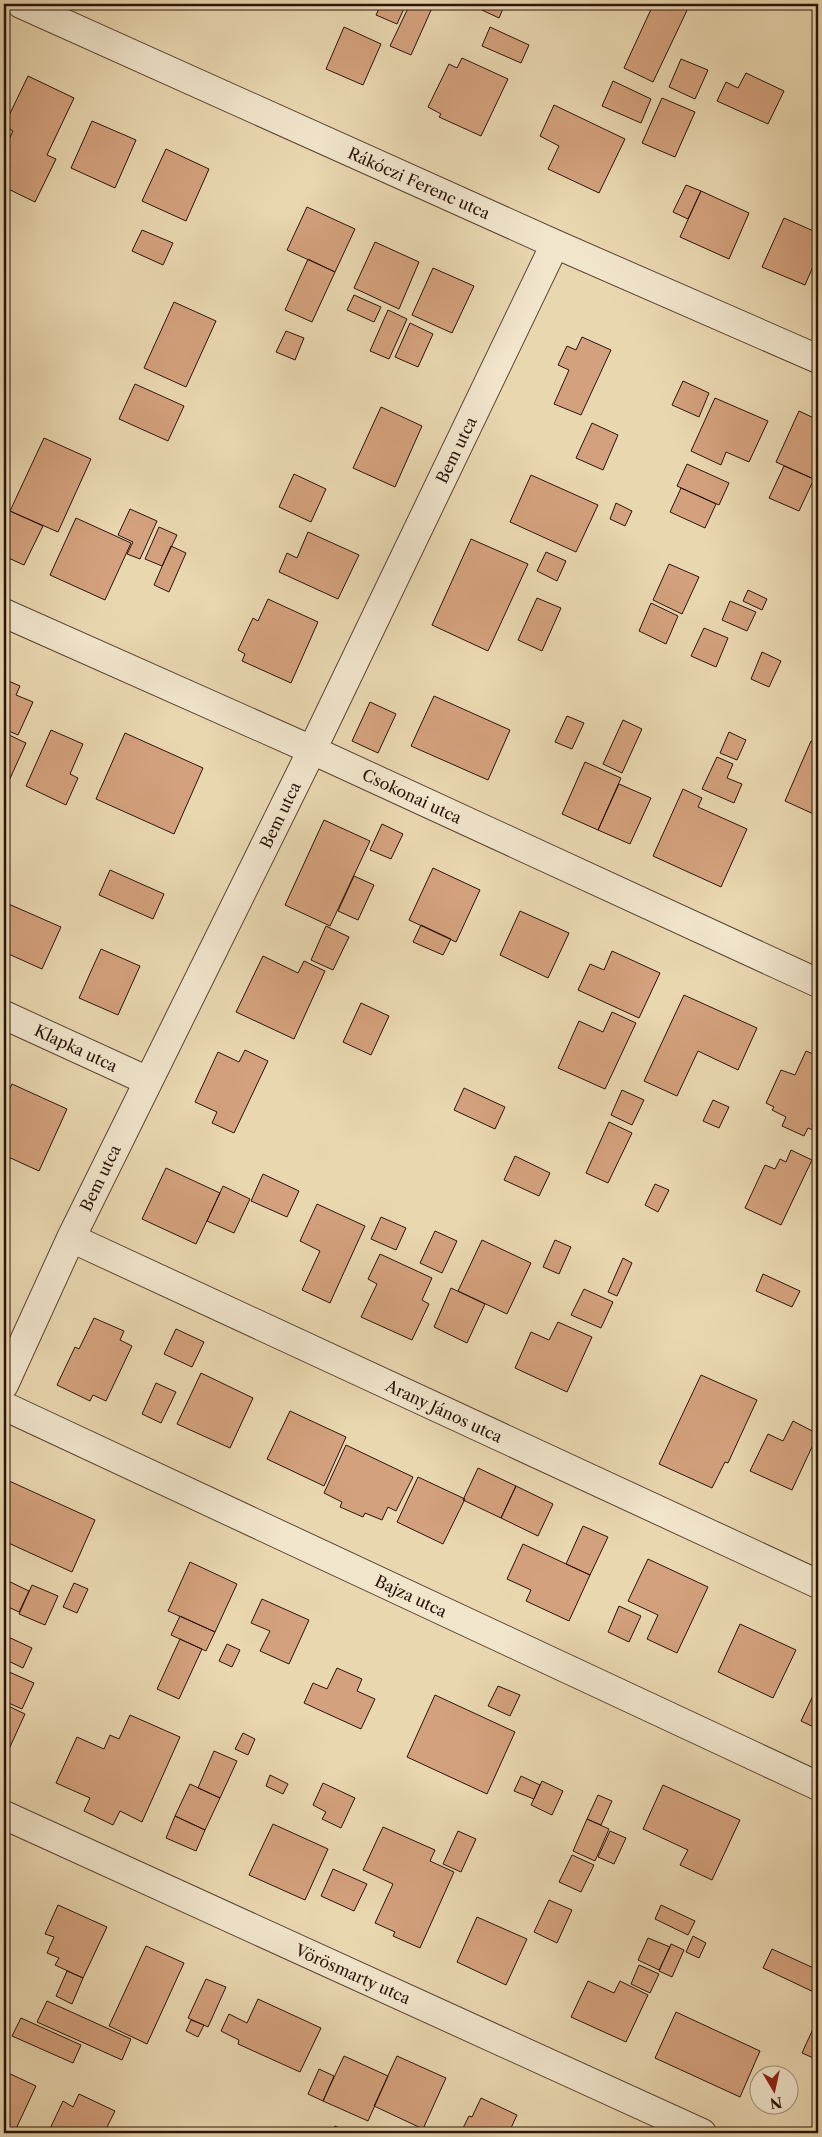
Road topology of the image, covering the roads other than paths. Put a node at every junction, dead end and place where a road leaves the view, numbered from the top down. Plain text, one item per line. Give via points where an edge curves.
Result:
1 (21, 4) edge
2 (555, 244) junction
3 (818, 359) edge
4 (4, 613) edge
5 (312, 750) junction
6 (818, 983) edge
7 (4, 1015) edge
8 (148, 1081) junction
9 (71, 1238) junction
10 (4, 1385) edge
11 (4, 1406) edge
12 (818, 1584) edge
13 (818, 1786) edge
14 (4, 1815) edge
15 (702, 2133) edge

1 - 2 street, Rákóczi Ferenc utca
2 - 3 street, Rákóczi Ferenc utca
2 - 5 street, Bem utca
4 - 5 street, Csokonai utca
5 - 6 street, Csokonai utca
5 - 8 street, Bem utca
7 - 8 street, Klapka utca
8 - 9 street, Bem utca
9 - 10 street, Bem utca
9 - 12 street, Arany János utca
11 - 13 street, Bajza utca
14 - 15 street, Vörösmarty utca

